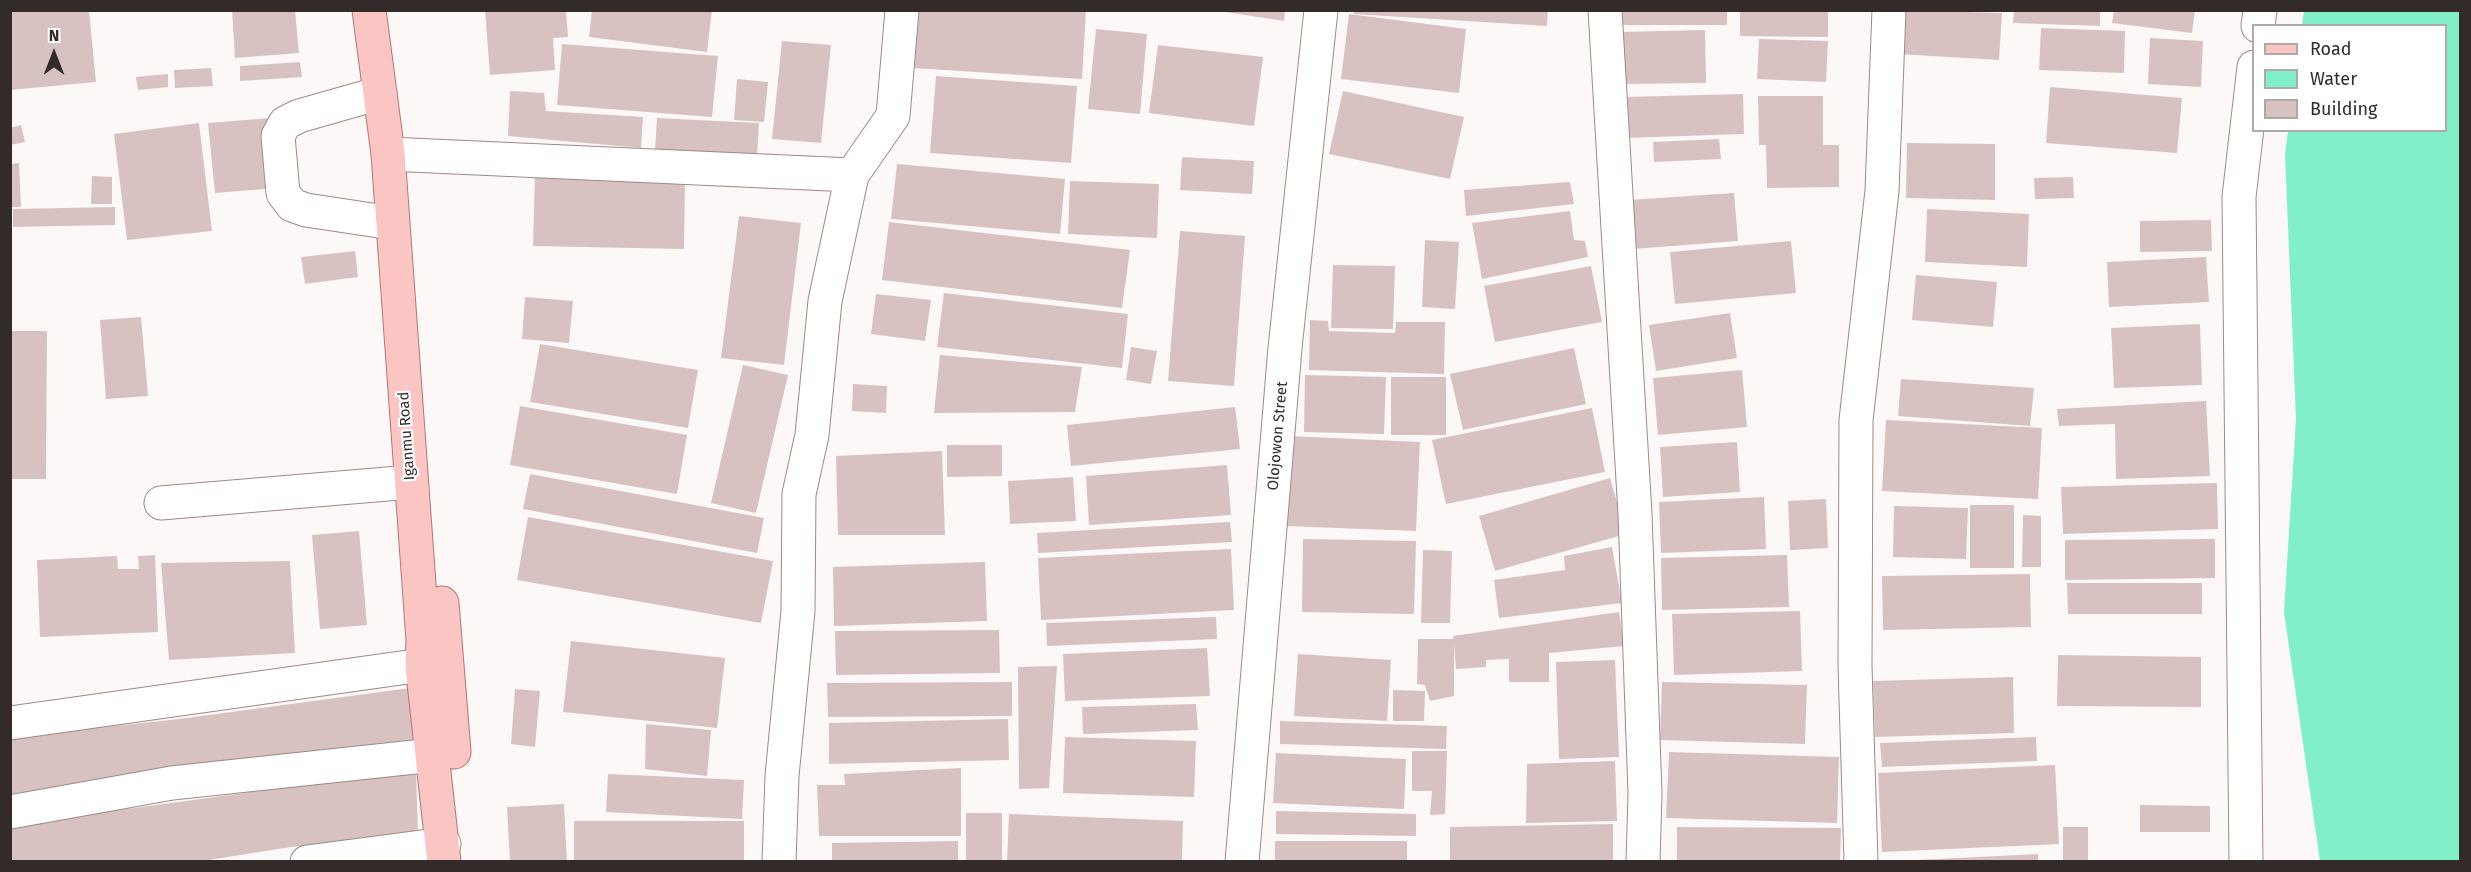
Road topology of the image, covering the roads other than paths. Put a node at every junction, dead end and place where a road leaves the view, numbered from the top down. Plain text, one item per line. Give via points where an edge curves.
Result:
1 (369, 10) edge
2 (390, 10) edge
3 (902, 10) edge
4 (1321, 10) edge
5 (1605, 10) edge
6 (1889, 10) edge
7 (2252, 76) edge
8 (380, 93) junction
9 (397, 153) junction
10 (852, 175) junction
11 (392, 223) junction
12 (411, 482) junction
13 (161, 502) dead end
14 (422, 665) junction
15 (10, 723) edge
16 (433, 755) junction
17 (10, 812) edge
18 (450, 856) edge
19 (307, 861) edge
20 (779, 861) edge
21 (1242, 861) edge
22 (1643, 861) edge
23 (1861, 861) edge
24 (2246, 861) edge

1 - 8 main road, Iganmu Road
2 - 9 main road, Iganmu Road
3 - 10 street via 893,116
4 - 21 street, Olojowon Street via 1285,348
5 - 22 street via 1635,514 1645,794
6 - 23 street via 1882,191 1856,420 1855,666
7 - 24 street via 2239,197
8 - 9 main road, Iganmu Road
8 - 11 street via 285,123 278,136 283,193 291,205 306,210
9 - 10 street
9 - 11 main road, Iganmu Road
9 - 18 main road, Iganmu Road
10 - 20 street via 825,301 812,435 799,494 798,611 782,776
11 - 12 main road, Iganmu Road
12 - 13 street
12 - 14 main road, Iganmu Road
14 - 15 street
14 - 16 main road, Iganmu Road
16 - 17 street via 171,783
16 - 18 main road, Iganmu Road
18 - 19 street

